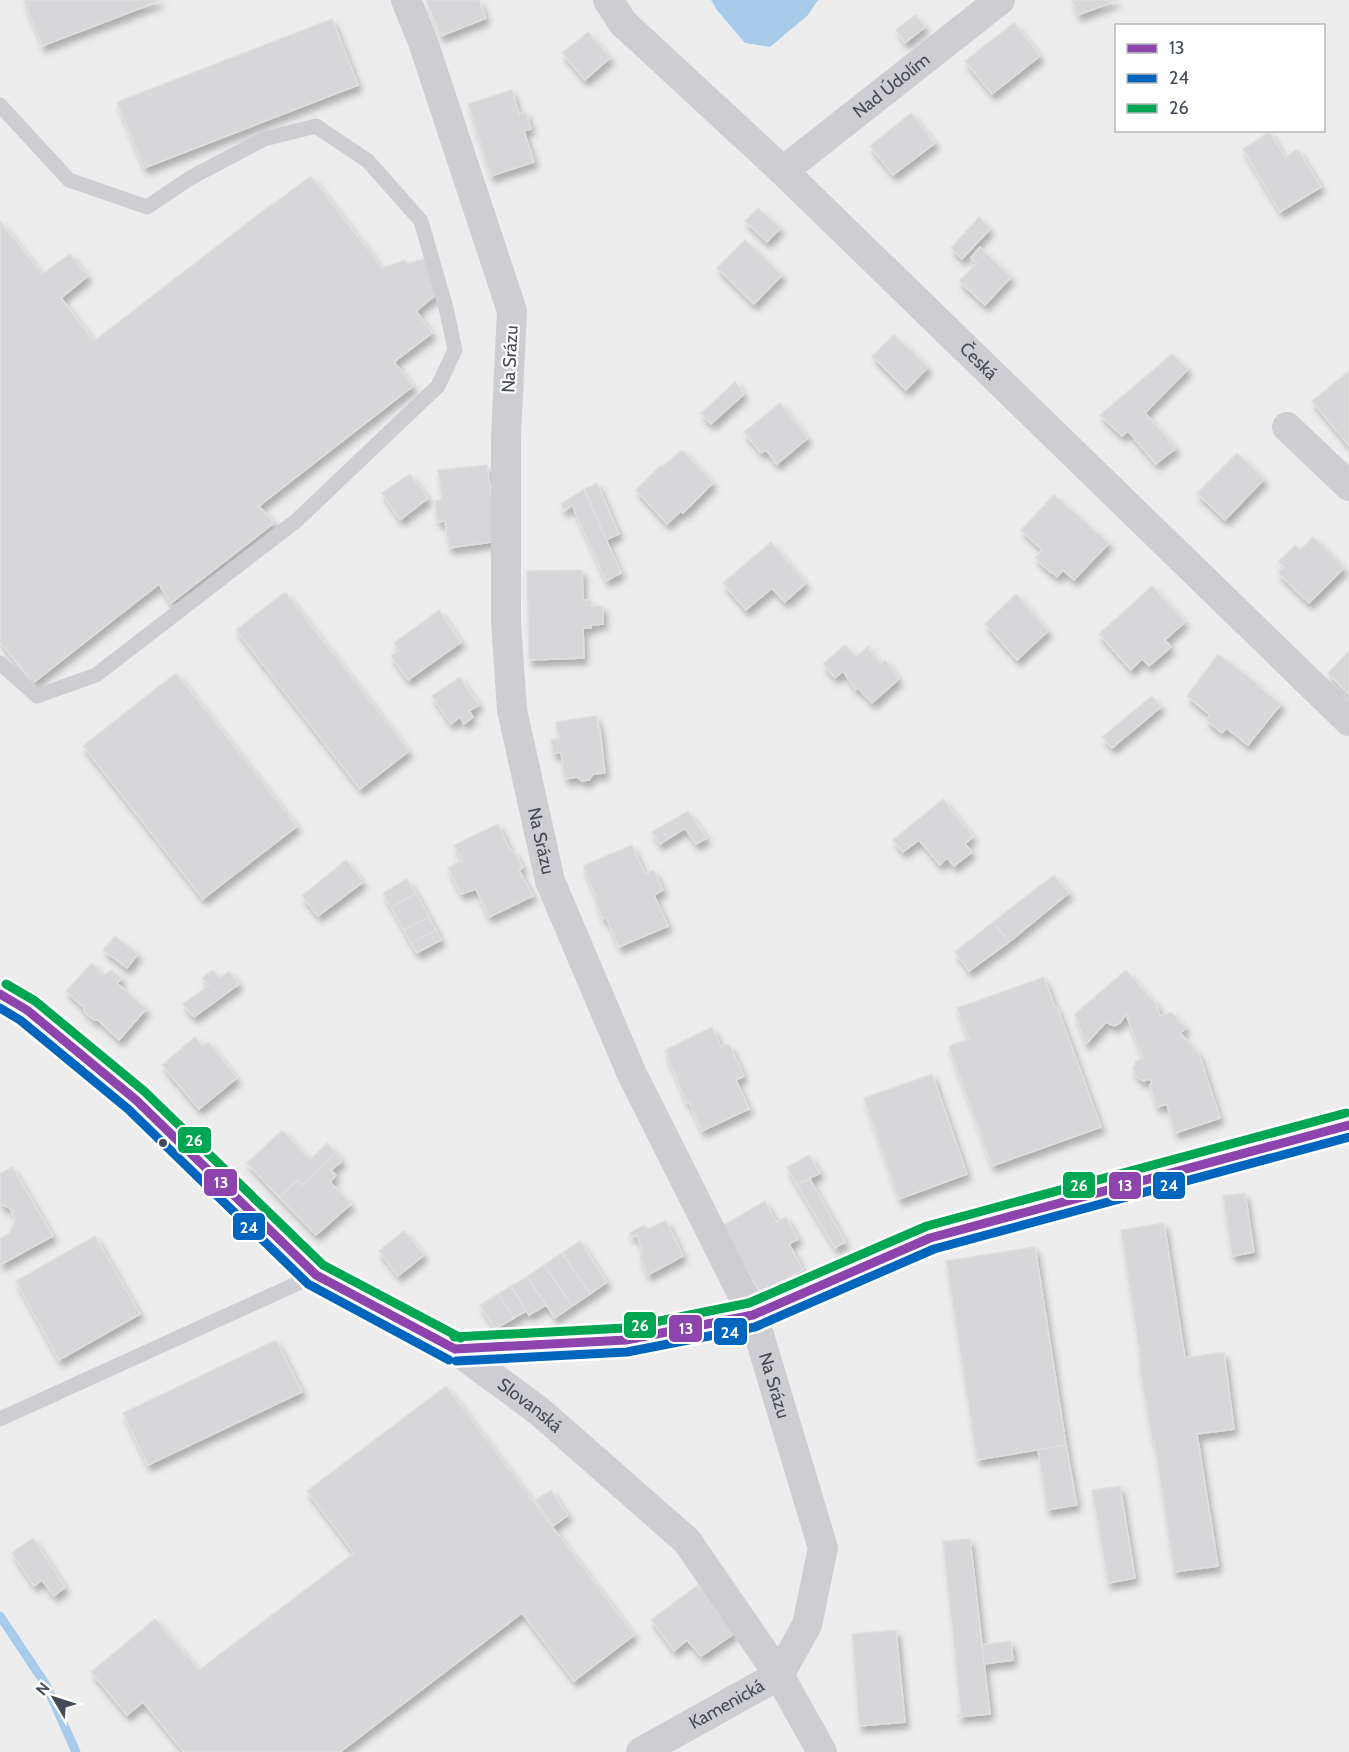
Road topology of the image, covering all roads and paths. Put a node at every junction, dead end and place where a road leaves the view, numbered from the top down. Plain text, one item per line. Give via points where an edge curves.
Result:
1 (406, 0) edge
2 (608, 0) edge
3 (1000, 0) edge
4 (0, 105) edge
5 (783, 171) junction
6 (1287, 427) dead end
7 (1349, 486) edge
8 (0, 663) edge
9 (1349, 721) edge
10 (0, 994) edge
11 (1349, 1125) edge
12 (316, 1275) junction
13 (753, 1315) junction
14 (455, 1349) junction
15 (0, 1419) edge
16 (779, 1675) junction
17 (641, 1752) edge
18 (822, 1752) edge

1 - 13 street, Na Srázu via 512,311 506,436 506,622 512,710 550,881 631,1072
2 - 5 street, Česká via 622,23
3 - 5 street, Nad Údolím
4 - 8 lane via 69,180 147,207 190,178 264,139 316,126 368,160 421,220 455,350 438,386 296,521 96,675 37,696
5 - 9 street, Česká
6 - 7 street
10 - 12 street, Slovanská via 27,1010 136,1100
11 - 13 street via 930,1238
12 - 14 street, Slovanská
12 - 15 lane
13 - 14 street via 626,1340
13 - 16 street, Na Srázu via 823,1548 807,1625
14 - 16 street, Slovanská via 539,1411 687,1541
16 - 17 street, Kamenická
16 - 18 street, Slovanská

